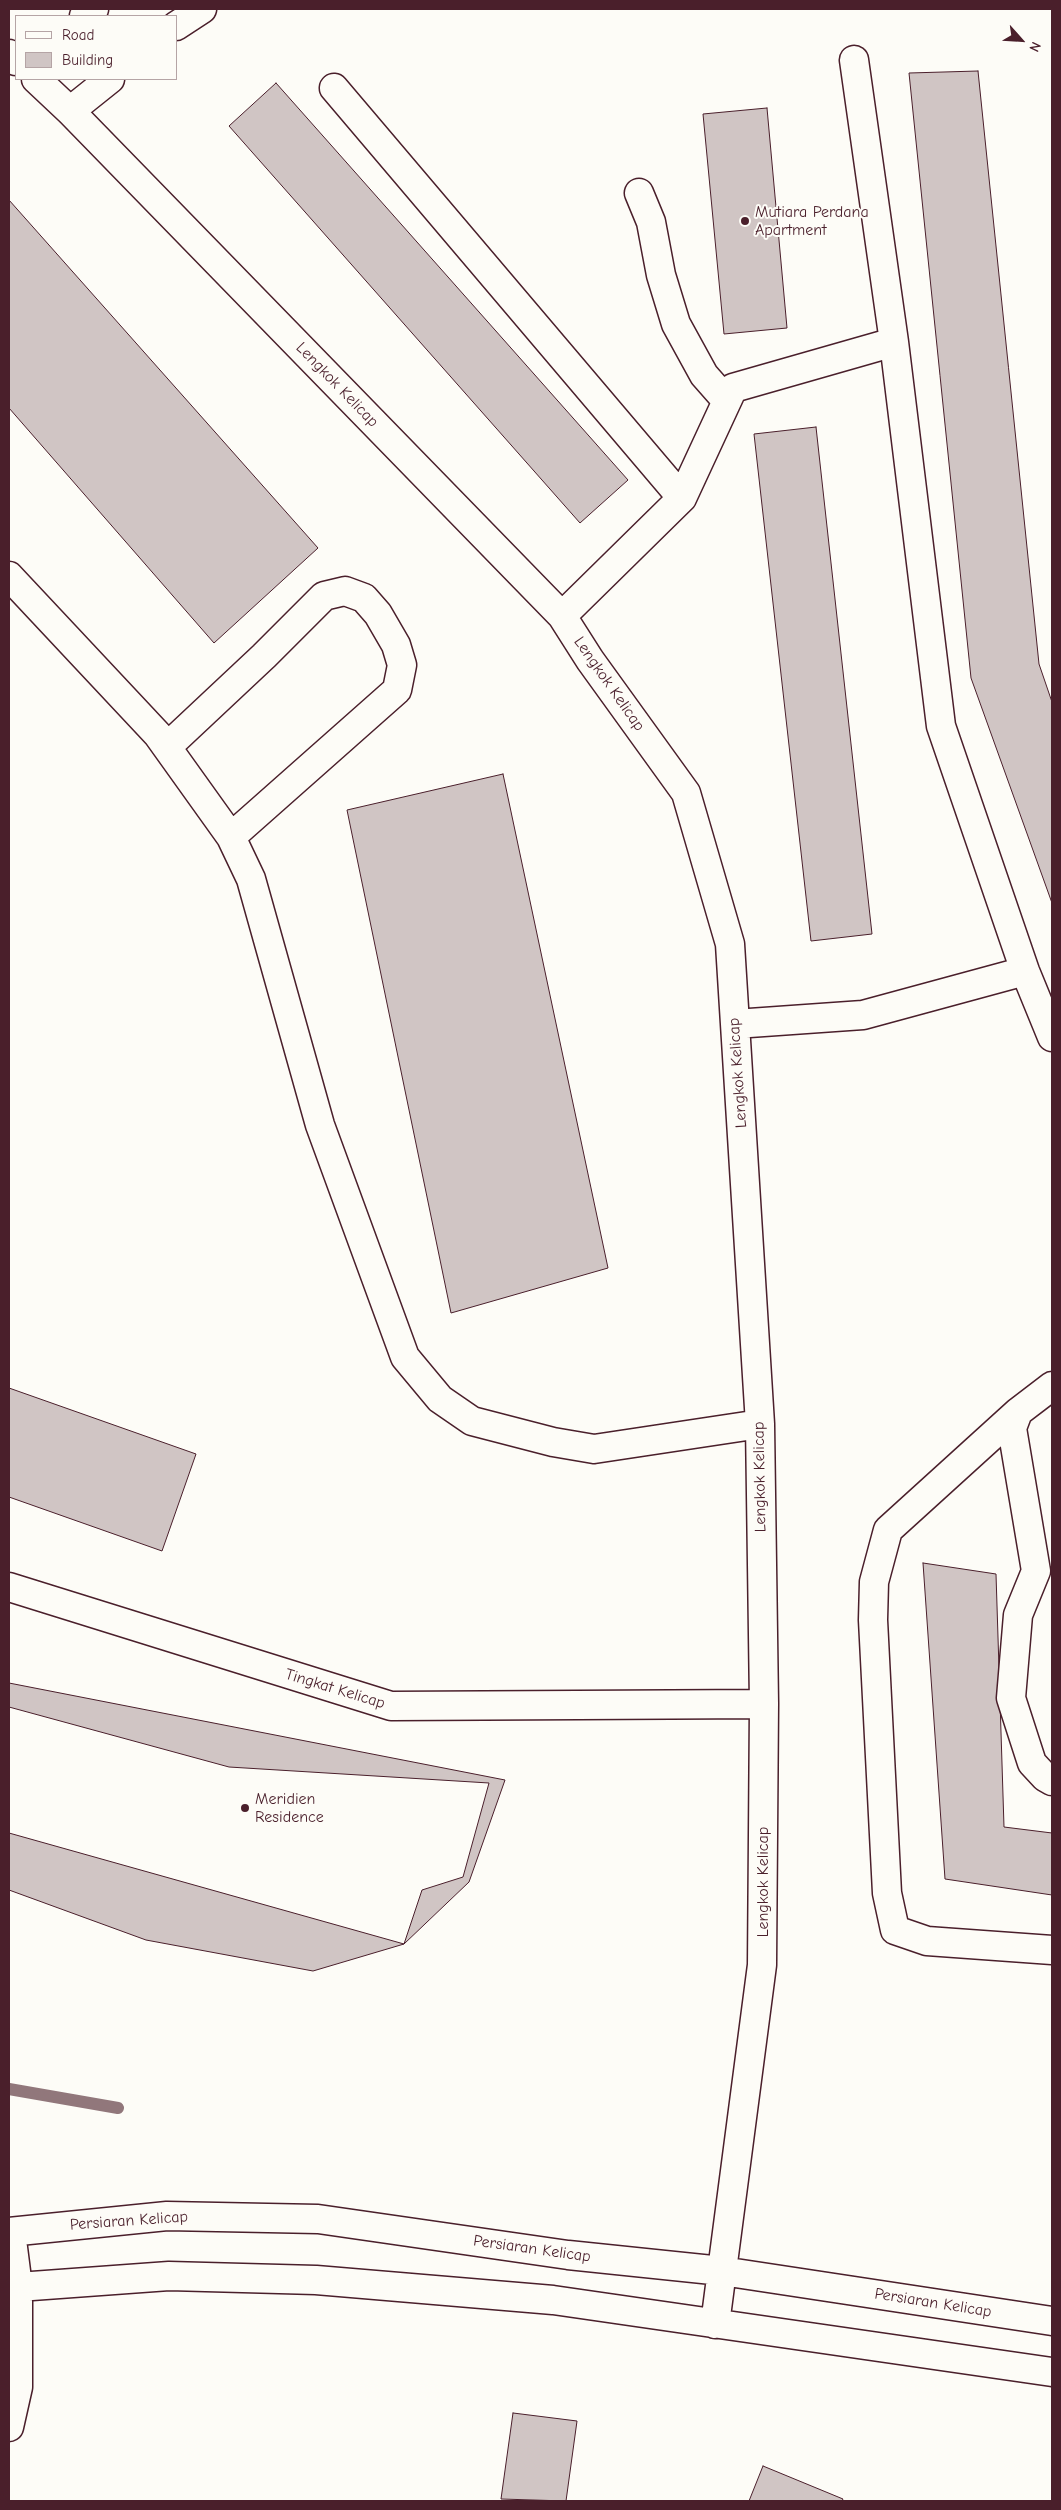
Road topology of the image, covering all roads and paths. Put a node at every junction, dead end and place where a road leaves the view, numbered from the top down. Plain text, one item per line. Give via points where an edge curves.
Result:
1 (202, 9) edge
2 (178, 25) edge
3 (854, 60) dead end
4 (37, 80) edge
5 (109, 80) edge
6 (334, 88) dead end
7 (70, 111) junction
8 (639, 193) dead end
9 (894, 342) junction
10 (726, 400) junction
11 (682, 498) junction
12 (9, 576) edge
13 (562, 616) junction
14 (166, 747) junction
15 (231, 837) junction
16 (1025, 971) junction
17 (735, 1024) junction
18 (1052, 1037) edge
19 (1052, 1386) edge
20 (1018, 1412) junction
21 (760, 1424) junction
22 (1044, 1576) edge
23 (9, 1587) edge
24 (764, 1704) junction
25 (1052, 1781) edge
26 (1052, 1950) edge
27 (10, 2232) edge
28 (722, 2272) junction
29 (13, 2288) edge
30 (1052, 2321) edge
31 (715, 2324) junction
32 (1052, 2372) edge
33 (9, 2427) edge

1 - 2 street
3 - 9 street
4 - 7 street, Lengkok Kelicap
5 - 7 street
6 - 11 street
7 - 13 street, Lengkok Kelicap
8 - 10 street via 651,222 661,275 676,324 704,375
9 - 10 street via 733,388
9 - 16 street via 941,726
10 - 11 street
11 - 13 street
12 - 14 street
13 - 17 street, Lengkok Kelicap via 686,793 730,944
14 - 15 street
14 - 15 street via 324,596 345,591 364,598 378,614 396,645 402,665 396,690
15 - 21 street via 251,878 320,1125 405,1357 440,1399 472,1421 594,1449
16 - 17 street via 863,1015
16 - 18 street
17 - 21 street, Lengkok Kelicap
19 - 20 street
20 - 22 street via 1012,1428
20 - 26 street via 888,1530 874,1582 873,1620 887,1893 895,1930 927,1941
21 - 24 street, Lengkok Kelicap
22 - 25 street via 1018,1615 1011,1698 1032,1763
23 - 24 street, Tingkat Kelicap via 391,1706
24 - 28 street, Lengkok Kelicap via 762,1965
27 - 28 street, Persiaran Kelicap via 167,2216 318,2219 568,2255
27 - 29 street
28 - 30 street, Persiaran Kelicap
28 - 31 street, Lengkok Kelicap
29 - 31 street via 169,2276 316,2280 553,2300
29 - 33 street via 18,2387
31 - 32 street

